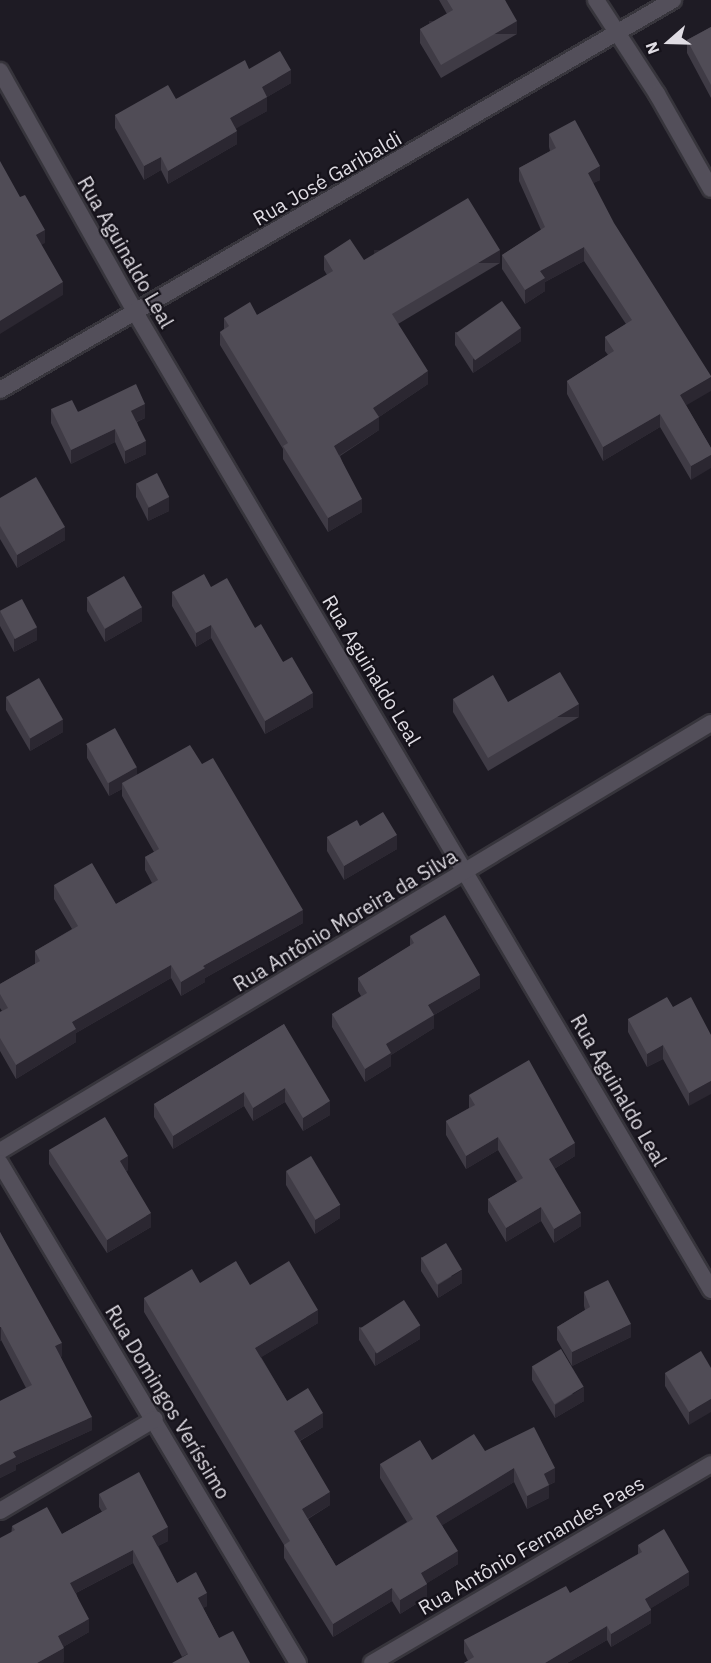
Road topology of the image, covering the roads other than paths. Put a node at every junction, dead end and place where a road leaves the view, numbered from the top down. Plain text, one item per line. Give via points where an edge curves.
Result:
1 (596, 0) edge
2 (673, 0) edge
3 (620, 34) junction
4 (0, 71) edge
5 (711, 189) edge
6 (135, 312) junction
7 (0, 390) edge
8 (711, 723) edge
9 (467, 871) junction
10 (0, 1151) edge
11 (0, 1163) edge
12 (711, 1290) edge
13 (154, 1419) junction
14 (711, 1464) edge
15 (0, 1511) edge
16 (298, 1663) edge
17 (372, 1663) edge

1 - 3 street
2 - 3 street, Rua José Garibaldi
3 - 5 street
3 - 6 street, Rua José Garibaldi
4 - 6 street, Rua Aguinaldo Leal
6 - 7 street, Rua José Garibaldi
6 - 9 street, Rua Aguinaldo Leal
8 - 9 street, Rua Antônio Moreira da Silva
9 - 10 street, Rua Antônio Moreira da Silva
9 - 12 street, Rua Aguinaldo Leal
11 - 13 street, Rua Domingos Veríssimo
13 - 15 street
13 - 16 street, Rua Domingos Veríssimo
14 - 17 street, Rua Antônio Fernandes Paes

